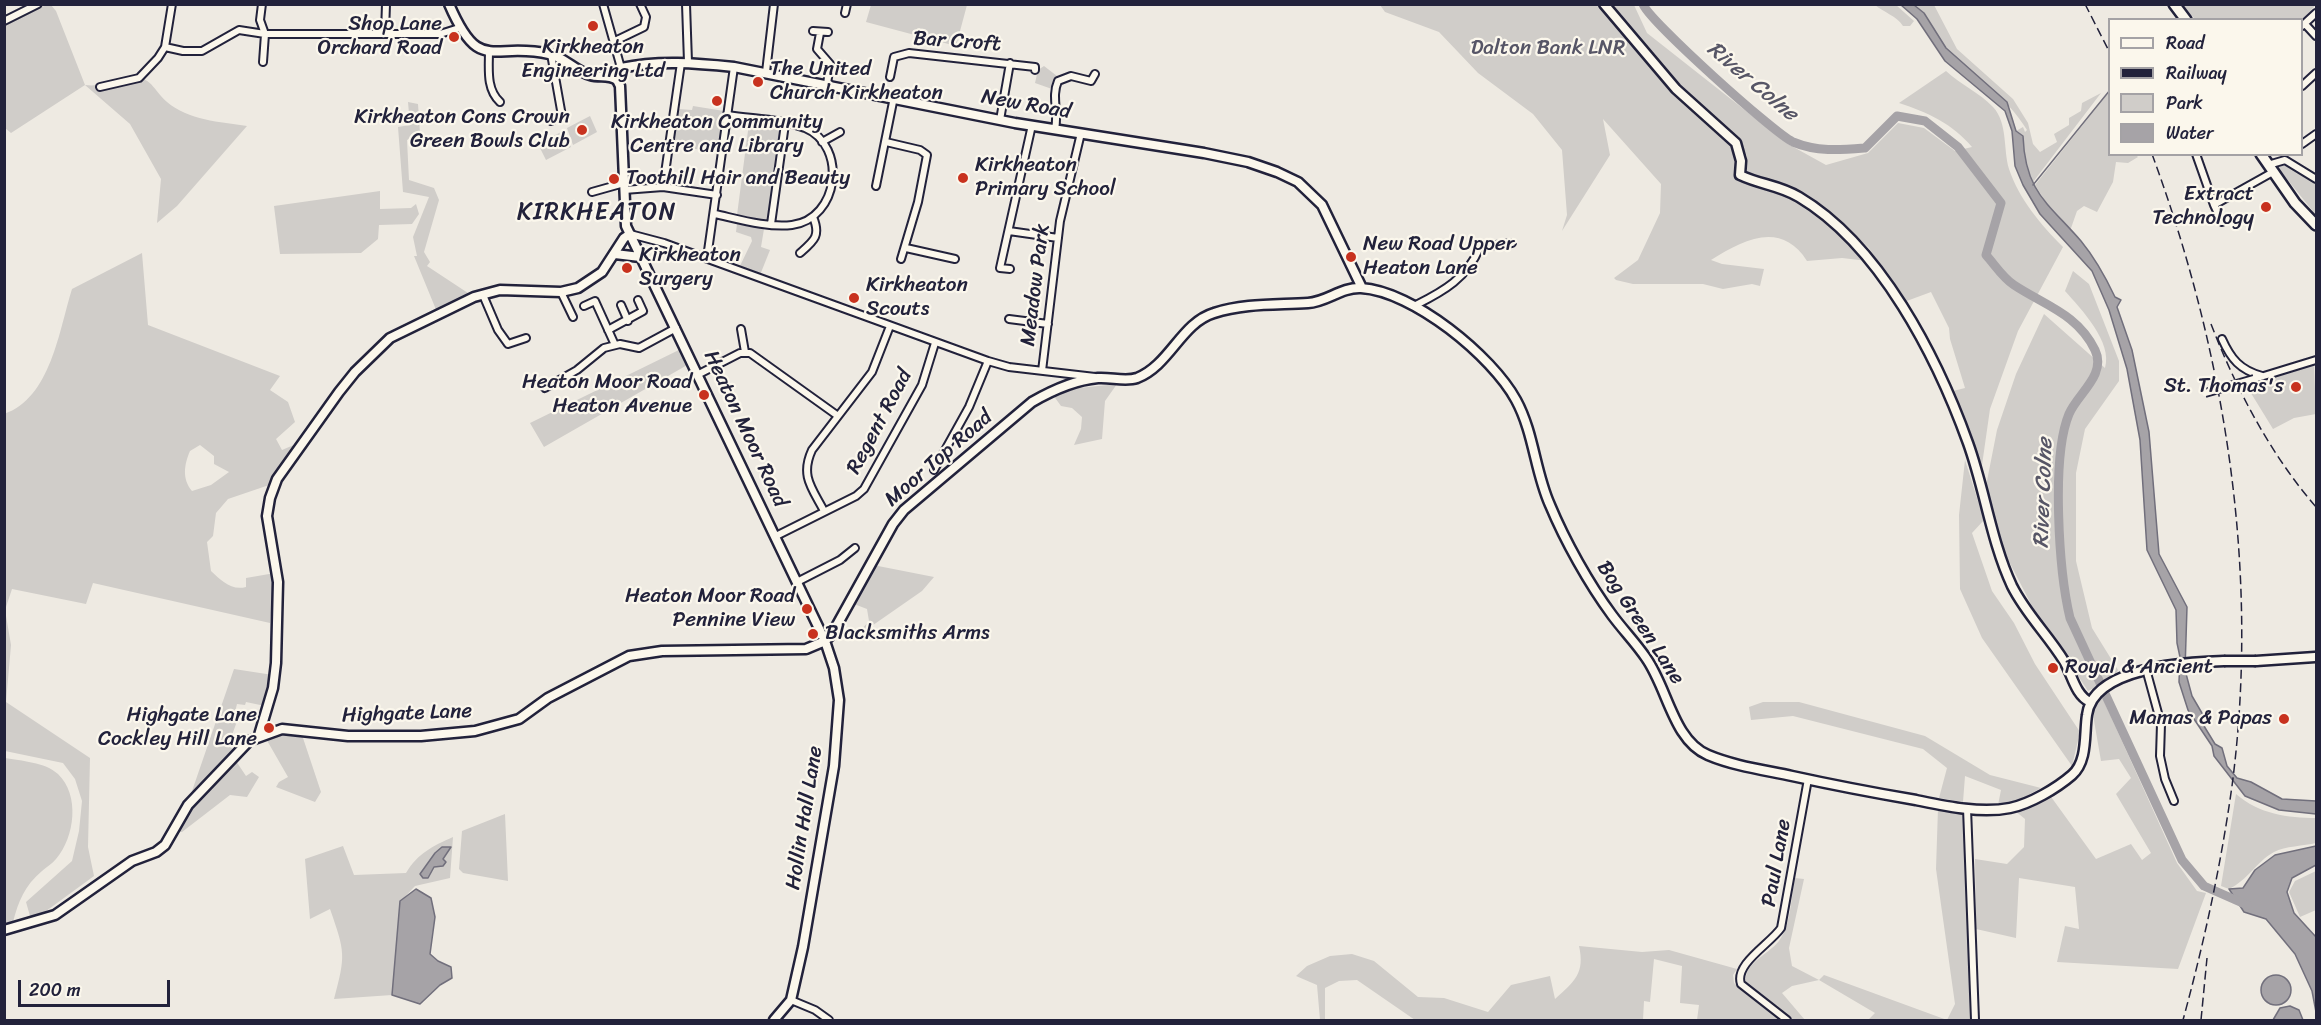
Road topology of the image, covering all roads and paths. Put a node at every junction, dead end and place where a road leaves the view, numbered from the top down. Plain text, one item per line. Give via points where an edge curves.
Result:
1 (38, 4) edge
2 (172, 4) edge
3 (262, 4) edge
4 (386, 4) edge
5 (449, 4) edge
6 (603, 4) edge
7 (640, 4) edge
8 (686, 4) edge
9 (774, 4) edge
10 (1604, 4) edge
11 (2174, 4) edge
12 (2316, 13) edge
13 (2184, 18) edge
14 (4, 21) edge
15 (2303, 25) edge
16 (459, 28) junction
17 (828, 32) dead end
18 (385, 33) junction
19 (265, 34) junction
20 (2316, 36) edge
21 (615, 41) junction
22 (165, 47) junction
23 (489, 51) junction
24 (551, 54) junction
25 (263, 62) dead end
26 (685, 62) junction
27 (1010, 63) junction
28 (734, 67) junction
29 (621, 68) junction
30 (1035, 70) dead end
31 (766, 72) junction
32 (2316, 73) edge
33 (1095, 74) dead end
34 (890, 77) dead end
35 (617, 80) junction
36 (827, 84) junction
37 (2303, 84) edge
38 (100, 87) dead end
39 (894, 98) junction
40 (500, 102) dead end
41 (728, 115) junction
42 (1000, 120) junction
43 (551, 121) dead end
44 (785, 124) junction
45 (1032, 125) junction
46 (1055, 129) junction
47 (840, 132) dead end
48 (1081, 133) junction
49 (2316, 134) edge
50 (2304, 139) edge
51 (822, 142) junction
52 (886, 142) junction
53 (2197, 156) edge
54 (2262, 156) edge
55 (2271, 169) junction
56 (2316, 179) edge
57 (624, 186) junction
58 (876, 186) dead end
59 (663, 187) junction
60 (592, 192) dead end
61 (717, 195) junction
62 (2214, 205) junction
63 (715, 214) junction
64 (813, 217) junction
65 (2222, 222) dead end
66 (771, 224) junction
67 (2316, 225) edge
68 (1009, 231) junction
69 (630, 234) junction
70 (1058, 238) junction
71 (1512, 243) dead end
72 (906, 248) junction
73 (800, 253) dead end
74 (615, 254) junction
75 (640, 257) junction
76 (707, 258) junction
77 (901, 259) dead end
78 (955, 259) dead end
79 (1010, 269) dead end
80 (1362, 288) junction
81 (561, 292) junction
82 (483, 295) junction
83 (638, 300) dead end
84 (621, 305) dead end
85 (584, 306) dead end
86 (1416, 306) junction
87 (573, 317) dead end
88 (1009, 319) dead end
89 (628, 321) junction
90 (1048, 324) junction
91 (890, 326) junction
92 (676, 328) junction
93 (741, 329) dead end
94 (608, 330) junction
95 (526, 338) dead end
96 (2222, 339) dead end
97 (935, 343) junction
98 (615, 345) junction
99 (745, 352) junction
100 (2316, 360) edge
101 (988, 361) junction
102 (1042, 371) junction
103 (699, 374) junction
104 (2263, 376) junction
105 (1097, 378) junction
106 (542, 384) dead end
107 (2205, 393) dead end
108 (838, 416) junction
109 (934, 470) dead end
110 (824, 511) junction
111 (776, 536) junction
112 (855, 548) dead end
113 (797, 582) junction
114 (825, 641) junction
115 (2316, 656) edge
116 (2146, 669) junction
117 (2091, 702) junction
118 (259, 735) junction
119 (1808, 779) junction
120 (2174, 801) dead end
121 (1967, 808) junction
122 (4, 930) edge
123 (791, 1000) junction
124 (774, 1020) edge
125 (829, 1020) edge
126 (1787, 1020) edge
127 (1975, 1020) edge

1 - 14 street
2 - 22 street
3 - 19 street via 260,20
4 - 18 street
5 - 16 street
6 - 21 street
7 - 21 street via 646,17 644,27
8 - 26 street
9 - 31 street
10 - 117 street via 1676,89 1736,142 1740,176 1780,186 1802,199 1870,258 1911,320 1968,444 2003,565 2017,595 2064,662 2080,694
11 - 13 main road
12 - 15 street
15 - 20 street
16 - 18 street via 440,34
16 - 23 street via 470,43
17 - 36 street via 816,32 817,49 830,64
18 - 19 street
19 - 22 street via 239,30 202,51
19 - 25 street
21 - 29 street
22 - 38 street via 139,78
23 - 24 street
23 - 40 street via 489,81 493,96
24 - 35 street via 589,75 612,76
24 - 43 street via 562,116
26 - 28 street, New Road
26 - 29 street, New Road
26 - 59 street
27 - 30 street, Bar Croft
27 - 34 street, Bar Croft via 909,53 894,57
27 - 42 street
28 - 31 street, New Road
28 - 41 street
29 - 35 street
31 - 36 street, New Road
32 - 37 street
33 - 46 street via 1092,82 1071,76 1058,81
35 - 57 street, Heaton Moor Road
36 - 39 street, New Road
39 - 42 street, New Road
39 - 52 street
41 - 44 street
41 - 61 street
42 - 45 street, New Road
44 - 51 street via 804,128
44 - 66 street
45 - 46 street, New Road
45 - 68 street
46 - 48 street, New Road
47 - 51 street
48 - 70 street, Meadow Park
48 - 80 street, New Road via 1248,162 1298,182 1322,205
49 - 50 street
51 - 64 street via 832,158 832,180 828,199
52 - 58 street
52 - 72 street via 927,155
53 - 62 street
54 - 55 main road
55 - 56 street via 2284,160
55 - 62 street
55 - 67 main road
57 - 59 street
57 - 60 street
57 - 69 street, Heaton Moor Road
59 - 61 street
61 - 63 street
62 - 65 street
63 - 66 street
63 - 76 street
64 - 66 street via 793,225
64 - 73 street via 818,234
68 - 70 street
68 - 79 street via 1000,268
69 - 74 street
69 - 75 street, Heaton Moor Road
69 - 76 street
70 - 90 street, Meadow Park
71 - 86 street via 1480,248 1464,275
72 - 77 street
72 - 78 street
74 - 75 street
74 - 81 street via 594,278
75 - 92 street, Heaton Moor Road
76 - 91 street
80 - 86 street, Bog Green Lane
80 - 105 street, Moor Top Road via 1316,302 1245,306 1212,313 1196,322 1162,362 1136,378
81 - 82 street via 500,290
81 - 87 street
82 - 95 street via 508,344
82 - 118 street via 390,338 345,385 277,479 267,516 278,582 276,663
83 - 89 street via 643,311
84 - 89 street
85 - 94 street via 595,301
86 - 119 street, Bog Green Lane via 1501,375 1519,405 1549,504 1589,580 1664,688 1684,739 1712,757
88 - 90 street
89 - 94 street
90 - 102 street, Meadow Park
91 - 97 street
91 - 108 street via 872,372
92 - 98 street via 639,348
92 - 103 street, Heaton Moor Road
93 - 99 street
94 - 98 street
96 - 104 street via 2238,364 2247,372
97 - 101 street
97 - 110 street, Regent Road via 922,385 864,489
98 - 106 street via 604,348 577,370 545,388
99 - 103 street
99 - 108 street
100 - 104 street
101 - 102 street
101 - 109 street via 969,407
102 - 105 street
103 - 111 street, Heaton Moor Road
104 - 107 street, bridge
105 - 114 street, Moor Top Road via 1032,402 917,497 892,524
108 - 110 street via 806,464 807,478
110 - 111 street, Regent Road
111 - 113 street, Heaton Moor Road
112 - 113 street
113 - 114 street, Heaton Moor Road
114 - 118 street, Highgate Lane via 806,649 662,651 629,656 548,698 519,719 475,731 348,736 282,729
114 - 123 street, Hollin Hall Lane via 838,700 834,766
115 - 116 street, bridge via 2171,663
116 - 117 street via 2117,682
116 - 120 street via 2161,724 2160,756
117 - 121 street, Bog Green Lane via 2082,760 2074,773 2010,808
118 - 122 street via 188,805 165,845 156,852 132,861 55,915
119 - 121 street, Bog Green Lane
119 - 126 street, Paul Lane via 1781,928 1741,968 1739,977 1741,984
121 - 127 street
123 - 124 street
123 - 125 street

